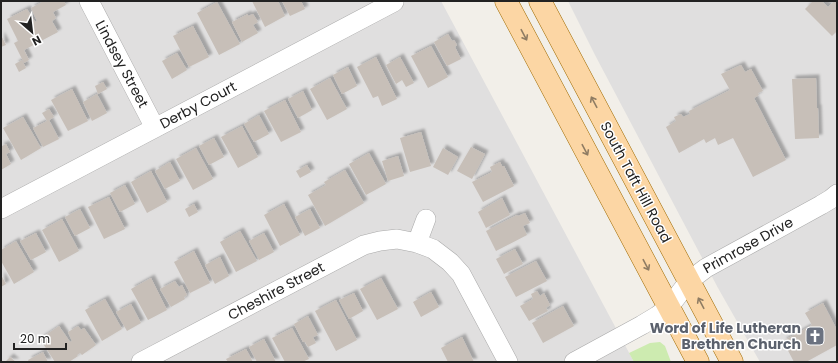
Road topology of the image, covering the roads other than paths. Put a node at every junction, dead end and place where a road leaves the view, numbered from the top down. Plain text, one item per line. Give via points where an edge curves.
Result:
1 (89, 1) edge
2 (506, 1) edge
3 (540, 1) edge
4 (394, 2) edge
5 (155, 128) junction
6 (837, 194) edge
7 (1, 209) edge
8 (426, 219) dead end
9 (417, 243) junction
10 (689, 281) junction
11 (668, 307) junction
12 (141, 362) edge
13 (508, 362) edge
14 (574, 362) edge
15 (698, 362) edge
16 (732, 362) edge

1 - 5 street, Lindsey Street
2 -> 11 main road
10 -> 3 main road, South Taft Hill Road
4 - 5 street, Derby Court
5 - 7 street, Derby Court
6 - 10 street, Primrose Drive via 706,268
8 - 9 street
9 - 12 street, Cheshire Street via 397,239 364,245
9 - 13 street, Cheshire Street via 433,249 461,274
10 - 11 street, Primrose Drive
16 -> 10 main road, South Taft Hill Road
11 - 14 street, Primrose Drive via 642,325
11 - 15 main road

